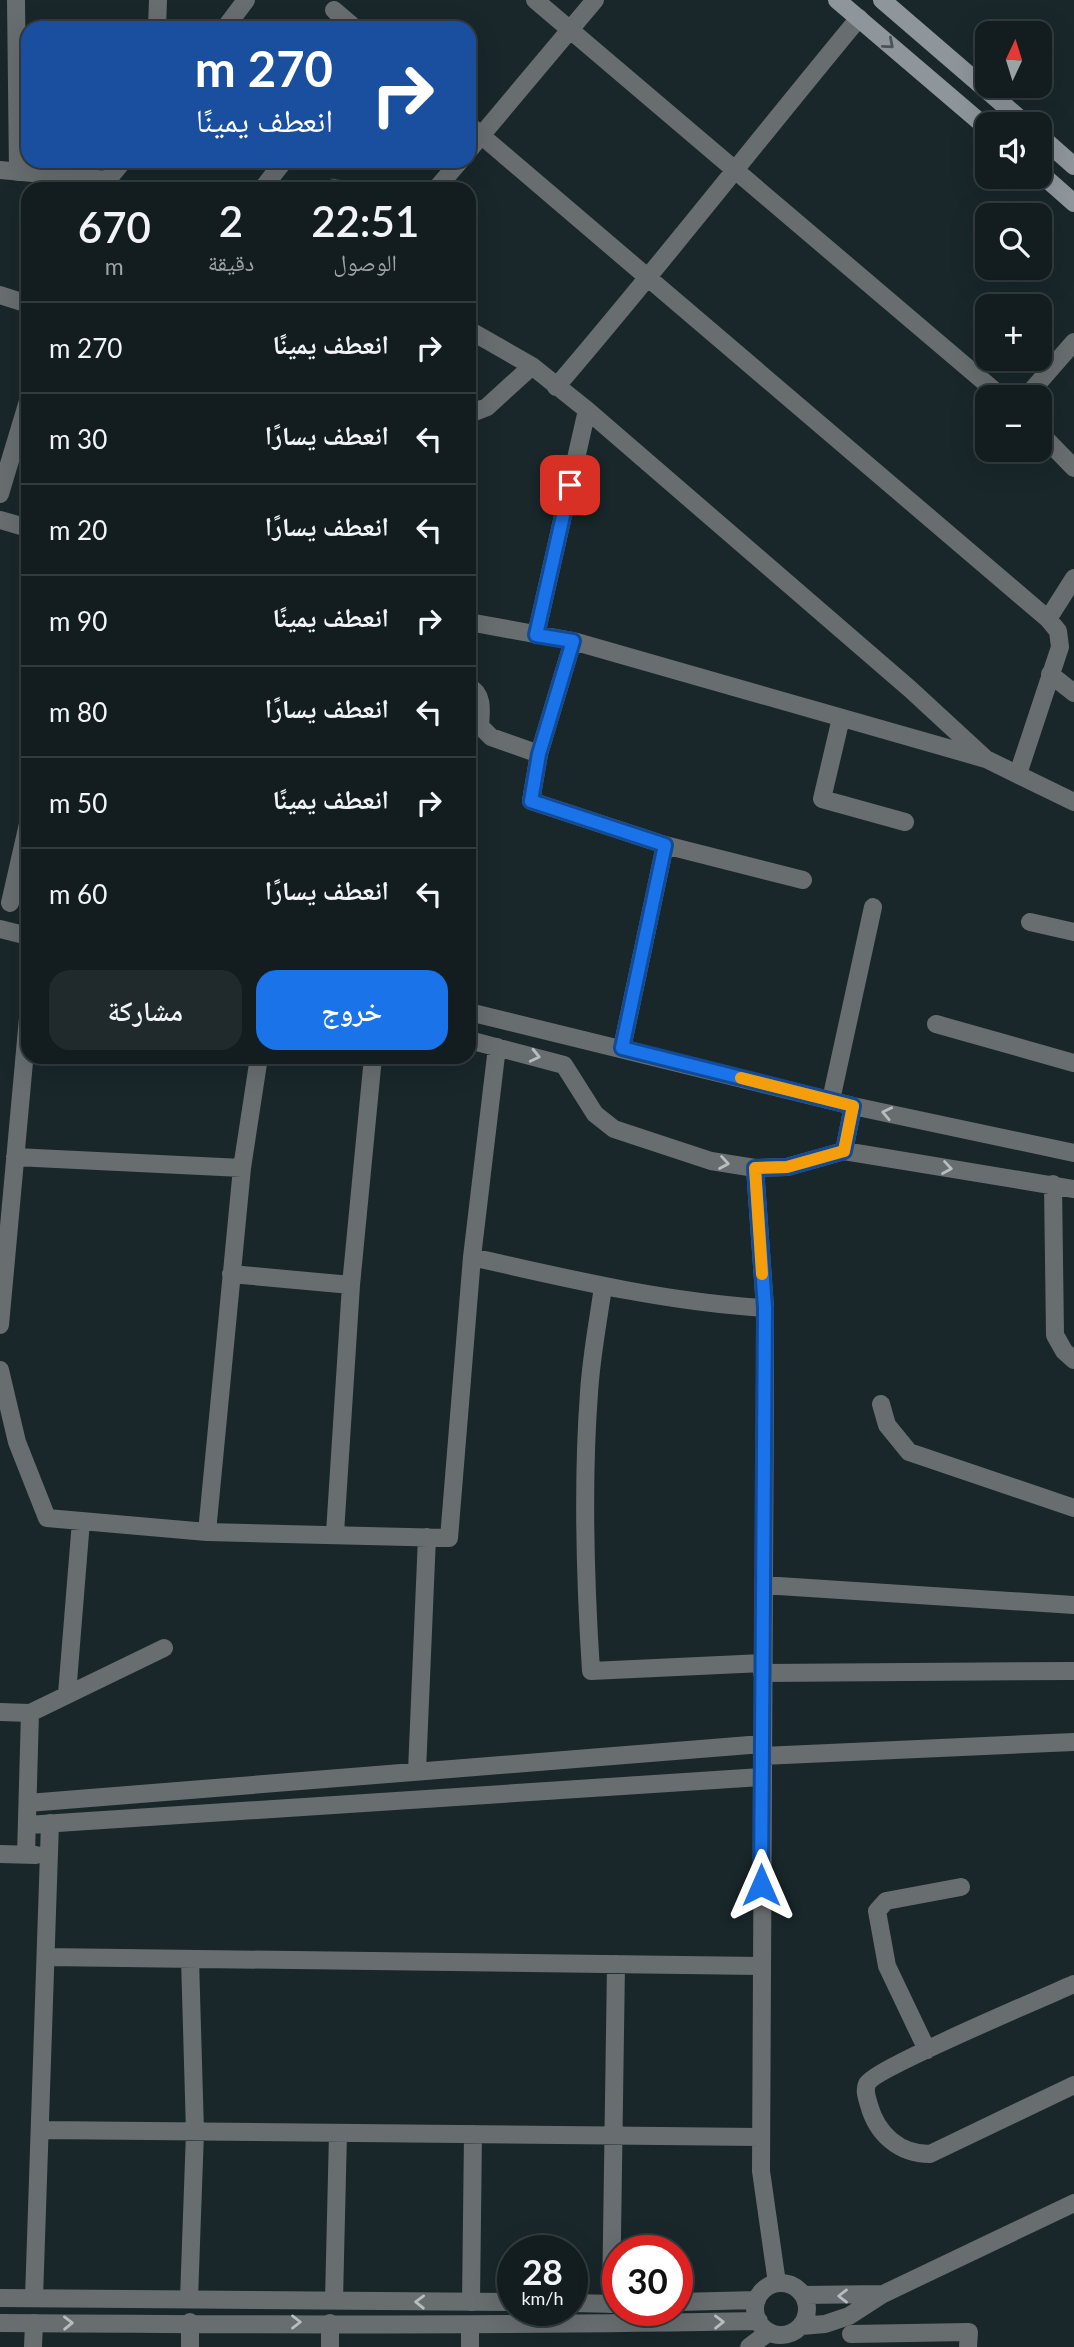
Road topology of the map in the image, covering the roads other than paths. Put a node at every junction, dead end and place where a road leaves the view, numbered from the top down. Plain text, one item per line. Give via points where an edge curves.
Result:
1 (158, 0) edge
2 (246, 0) edge
3 (535, 0) edge
4 (595, 0) edge
5 (837, 0) edge
6 (882, 0) edge
7 (11, 3) edge
8 (333, 3) edge
9 (859, 18) junction
10 (157, 21) edge
11 (230, 21) edge
12 (349, 21) edge
13 (571, 29) junction
14 (1012, 112) edge
15 (975, 118) edge
16 (476, 129) edge
17 (476, 131) edge
18 (1052, 147) edge
19 (1074, 166) edge
20 (116, 168) edge
21 (278, 168) edge
22 (454, 168) edge
23 (734, 168) junction
24 (9, 171) edge
25 (85, 182) edge
26 (101, 182) edge
27 (268, 182) edge
28 (442, 182) edge
29 (1052, 184) edge
30 (1074, 203) edge
31 (648, 280) junction
32 (0, 295) edge
33 (21, 302) edge
34 (476, 334) edge
35 (1074, 342) edge
36 (532, 366) junction
37 (988, 385) edge
38 (1036, 385) edge
39 (556, 387) junction
40 (587, 410) junction
41 (476, 411) edge
42 (21, 424) edge
43 (1052, 445) edge
44 (1074, 468) edge
45 (0, 494) edge
46 (0, 520) edge
47 (21, 526) edge
48 (1074, 578) edge
49 (1048, 619) junction
50 (476, 623) edge
51 (536, 635) junction
52 (573, 641) junction
53 (1050, 674) junction
54 (476, 692) edge
55 (1074, 693) edge
56 (841, 718) junction
57 (539, 754) junction
58 (986, 759) junction
59 (1018, 774) junction
60 (1074, 802) edge
61 (905, 822) dead end
62 (665, 845) junction
63 (21, 861) edge
64 (803, 880) dead end
65 (13, 904) edge
66 (873, 907) dead end
67 (1030, 922) dead end
68 (0, 929) edge
69 (1074, 932) edge
70 (21, 934) edge
71 (476, 1014) edge
72 (936, 1024) dead end
73 (581, 1039) junction
74 (476, 1042) edge
75 (498, 1047) junction
76 (622, 1048) junction
77 (1074, 1063) edge
78 (24, 1064) edge
79 (257, 1064) edge
80 (372, 1064) edge
81 (571, 1073) junction
82 (831, 1100) junction
83 (853, 1106) junction
84 (844, 1151) junction
85 (1074, 1153) edge
86 (15, 1157) junction
87 (242, 1168) junction
88 (755, 1168) junction
89 (1053, 1184) junction
90 (1074, 1189) edge
91 (472, 1257) junction
92 (231, 1275) junction
93 (351, 1285) junction
94 (603, 1287) junction
95 (765, 1308) junction
96 (0, 1325) edge
97 (1074, 1360) edge
98 (0, 1370) edge
99 (881, 1404) dead end
100 (1074, 1508) edge
101 (81, 1521) junction
102 (207, 1531) junction
103 (335, 1533) junction
104 (427, 1537) junction
105 (763, 1585) junction
106 (1074, 1605) edge
107 (164, 1648) dead end
108 (763, 1668) junction
109 (1074, 1671) edge
110 (67, 1694) junction
111 (0, 1712) edge
112 (30, 1713) junction
113 (1074, 1742) edge
114 (762, 1750) junction
115 (417, 1772) junction
116 (761, 1777) junction
117 (28, 1803) junction
118 (50, 1824) junction
119 (27, 1825) junction
120 (0, 1854) edge
121 (26, 1855) junction
122 (50, 1856) junction
123 (961, 1886) dead end
124 (46, 1957) junction
125 (190, 1959) junction
126 (616, 1964) junction
127 (760, 1966) junction
128 (1074, 1984) edge
129 (927, 2050) junction
130 (1074, 2085) edge
131 (41, 2130) junction
132 (195, 2132) junction
133 (338, 2133) junction
134 (472, 2134) junction
135 (613, 2136) junction
136 (761, 2137) junction
137 (1074, 2203) edge
138 (614, 2235) edge
139 (777, 2283) junction
140 (883, 2294) junction
141 (803, 2295) junction
142 (0, 2298) edge
143 (34, 2298) junction
144 (136, 2299) junction
145 (189, 2299) junction
146 (334, 2300) junction
147 (757, 2300) junction
148 (471, 2302) junction
149 (497, 2302) edge
150 (693, 2302) edge
151 (136, 2322) junction
152 (190, 2322) junction
153 (0, 2323) edge
154 (34, 2323) junction
155 (330, 2323) junction
156 (801, 2326) junction
157 (470, 2327) junction
158 (764, 2327) junction
159 (851, 2332) edge
160 (33, 2347) edge
161 (190, 2347) edge
162 (330, 2347) edge
163 (470, 2347) edge
164 (749, 2347) edge
165 (968, 2347) edge

1 - 10 street
2 - 11 street
3 - 13 street
4 - 13 street
5 - 9 main road
6 - 14 main road
7 - 24 street
8 - 12 street
9 -> 15 main road
9 - 23 street
13 - 16 street
13 - 23 street
17 - 31 street
18 - 19 main road
20 - 26 street
21 - 27 street
22 - 28 street
23 - 31 street
23 - 37 street
24 - 25 street
29 - 30 main road
31 - 39 street
31 - 49 street
32 - 33 street
34 - 36 street
35 - 38 street
36 - 39 street
36 - 41 street via 487,407
39 - 40 street
40 - 51 street
40 - 58 street
42 - 45 street
43 - 44 street
46 - 47 street
48 - 49 street
49 - 53 street via 1058,631 1060,647
50 - 51 street
51 - 52 street
52 - 56 street
52 - 57 street
53 - 55 street
53 - 59 street
54 - 57 street via 480,726 491,737
56 - 58 street
56 - 61 street via 822,799
57 - 62 street via 530,794 535,805
58 - 59 street
59 - 60 street
62 - 64 street
62 - 76 street
63 - 65 street
66 - 82 street
67 - 69 street
68 - 70 street
71 - 73 street
72 - 77 street
73 - 76 street
73 - 81 street
74 - 75 street
75 -> 81 street via 552,1060
75 - 91 street
76 - 82 street
78 - 86 street
79 - 87 street
80 - 93 street
81 -> 88 street via 595,1114 614,1129 711,1161
82 - 83 street
83 - 84 street
85 -> 83 street
84 - 88 street via 787,1167
84 -> 89 street
86 - 87 street
86 - 96 street
87 - 92 street
88 - 95 street
89 - 90 street
89 - 97 street via 1055,1335
91 - 94 street
91 - 104 street via 449,1538
92 - 93 street
92 - 102 street
93 - 103 street
94 - 95 street via 699,1304
94 - 108 street via 585,1448 591,1671
95 - 105 street
98 - 101 street via 18,1443 47,1518
99 - 100 street via 887,1425 909,1452
101 - 102 street
101 - 110 street
102 - 103 street
103 - 104 street
104 - 115 street
105 - 106 street
105 - 108 street
107 - 110 street
108 - 109 street
108 - 114 street
110 - 112 street
111 - 112 street
112 - 117 street
113 - 114 street
114 - 115 street
114 - 116 street
115 - 117 street
116 - 118 street
116 - 127 street
117 - 119 street
118 - 119 street
118 - 122 street
119 - 121 street
120 - 121 street
121 - 122 street
122 - 124 street
123 - 129 street via 886,1901 877,1911 887,1966
124 - 125 street
124 - 131 street
125 - 126 street
125 - 132 street
126 - 127 street
126 - 135 street
127 - 136 street
128 - 129 street
129 - 130 street via 871,2079 866,2087 881,2132 914,2153 946,2149
131 - 132 street
131 - 143 street
132 - 133 street
132 - 145 street
133 - 134 street
133 - 146 street
134 - 135 street
134 - 148 street
135 - 136 street
135 - 138 street
136 - 139 street via 761,2171
137 - 140 street
139 - 141 street via 792,2285
139 - 147 street
140 -> 141 street
140 - 159 street
141 - 156 street via 807,2311
142 - 143 street
143 - 144 street
144 - 145 street
144 - 151 street
145 - 146 street
148 -> 146 street
147 - 150 street
147 - 158 street
148 - 149 street
151 - 152 street
154 -> 151 street
152 -> 155 street
152 - 161 street
153 - 154 street
154 - 160 street
155 - 157 street
155 - 162 street
156 - 158 street via 786,2334
156 - 159 street via 825,2324
157 -> 158 street
157 - 163 street
158 - 164 street
159 - 165 street via 969,2332

